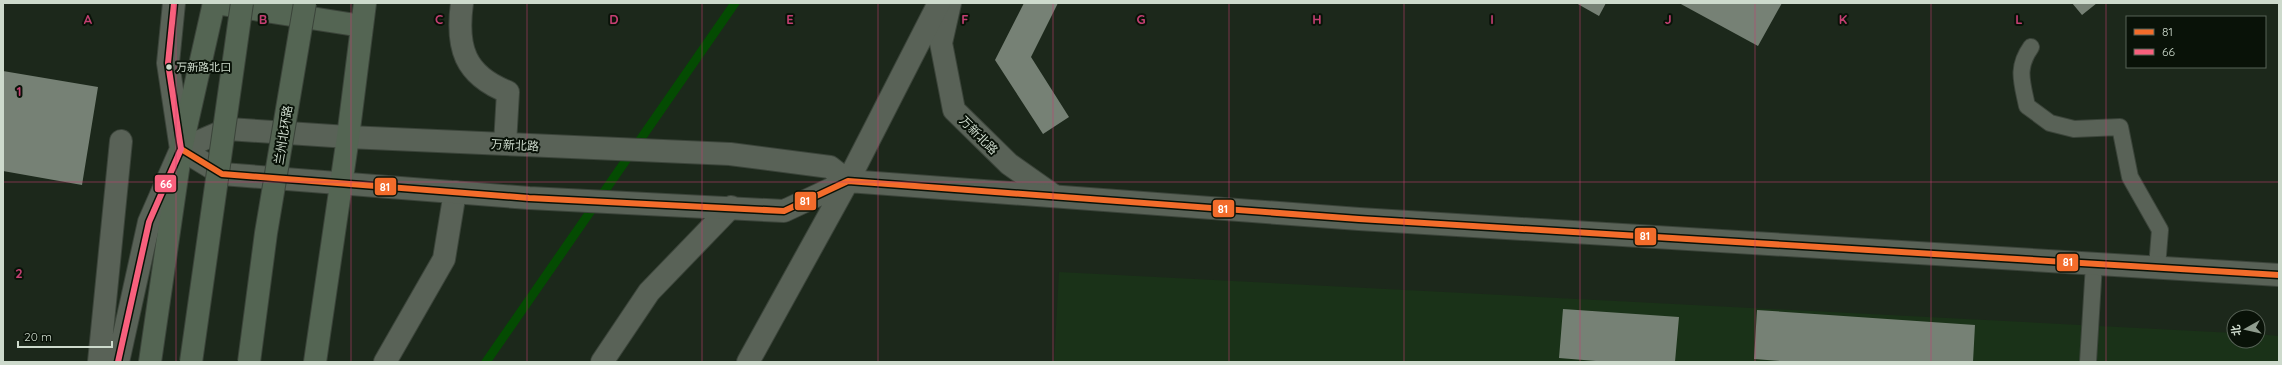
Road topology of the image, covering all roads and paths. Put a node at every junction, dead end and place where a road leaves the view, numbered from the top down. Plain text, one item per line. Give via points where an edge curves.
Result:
1 (174, 3) edge
2 (214, 3) edge
3 (242, 3) edge
4 (305, 3) edge
5 (364, 3) edge
6 (462, 3) edge
7 (939, 3) edge
8 (950, 3) edge
9 (362, 26) junction
10 (2031, 47) dead end
11 (348, 137) junction
12 (121, 141) dead end
13 (505, 144) junction
14 (181, 149) junction
15 (848, 181) junction
16 (341, 184) junction
17 (455, 192) junction
18 (1053, 195) junction
19 (732, 207) junction
20 (2094, 264) junction
21 (2157, 267) junction
22 (2279, 274) edge
23 (99, 362) edge
24 (118, 362) edge
25 (150, 362) edge
26 (191, 362) edge
27 (249, 362) edge
28 (315, 362) edge
29 (385, 362) edge
30 (602, 362) edge
31 (748, 362) edge
32 (2088, 362) edge

1 - 14 main road via 168,63
2 - 9 highway
2 - 14 highway
3 - 26 highway, bridge
4 - 27 highway, 兰州北环路, bridge via 266,233
5 - 9 highway
6 - 13 main road via 460,42 466,60 486,82 508,92
7 - 15 main road
8 - 18 main road, 万新北路 via 942,43 954,110 1009,164
9 - 11 highway
10 - 21 lane via 2023,58 2021,77 2027,106 2050,123 2074,129 2120,127 2130,177 2160,230
11 - 13 main road, 万新北路
11 - 14 main road, 万新北路 via 228,129
11 - 16 highway
12 - 23 main road
13 - 15 main road, 万新北路 via 730,154 830,167
14 - 16 main road via 222,174
14 - 24 main road via 149,222
14 - 25 highway
15 - 18 main road
15 - 19 main road via 784,211
15 - 31 main road
16 - 17 main road
16 - 28 highway
17 - 19 main road
17 - 29 main road via 444,259
18 - 20 main road via 1359,219
19 - 30 main road via 649,292
20 - 21 main road
20 - 32 lane
21 - 22 main road

